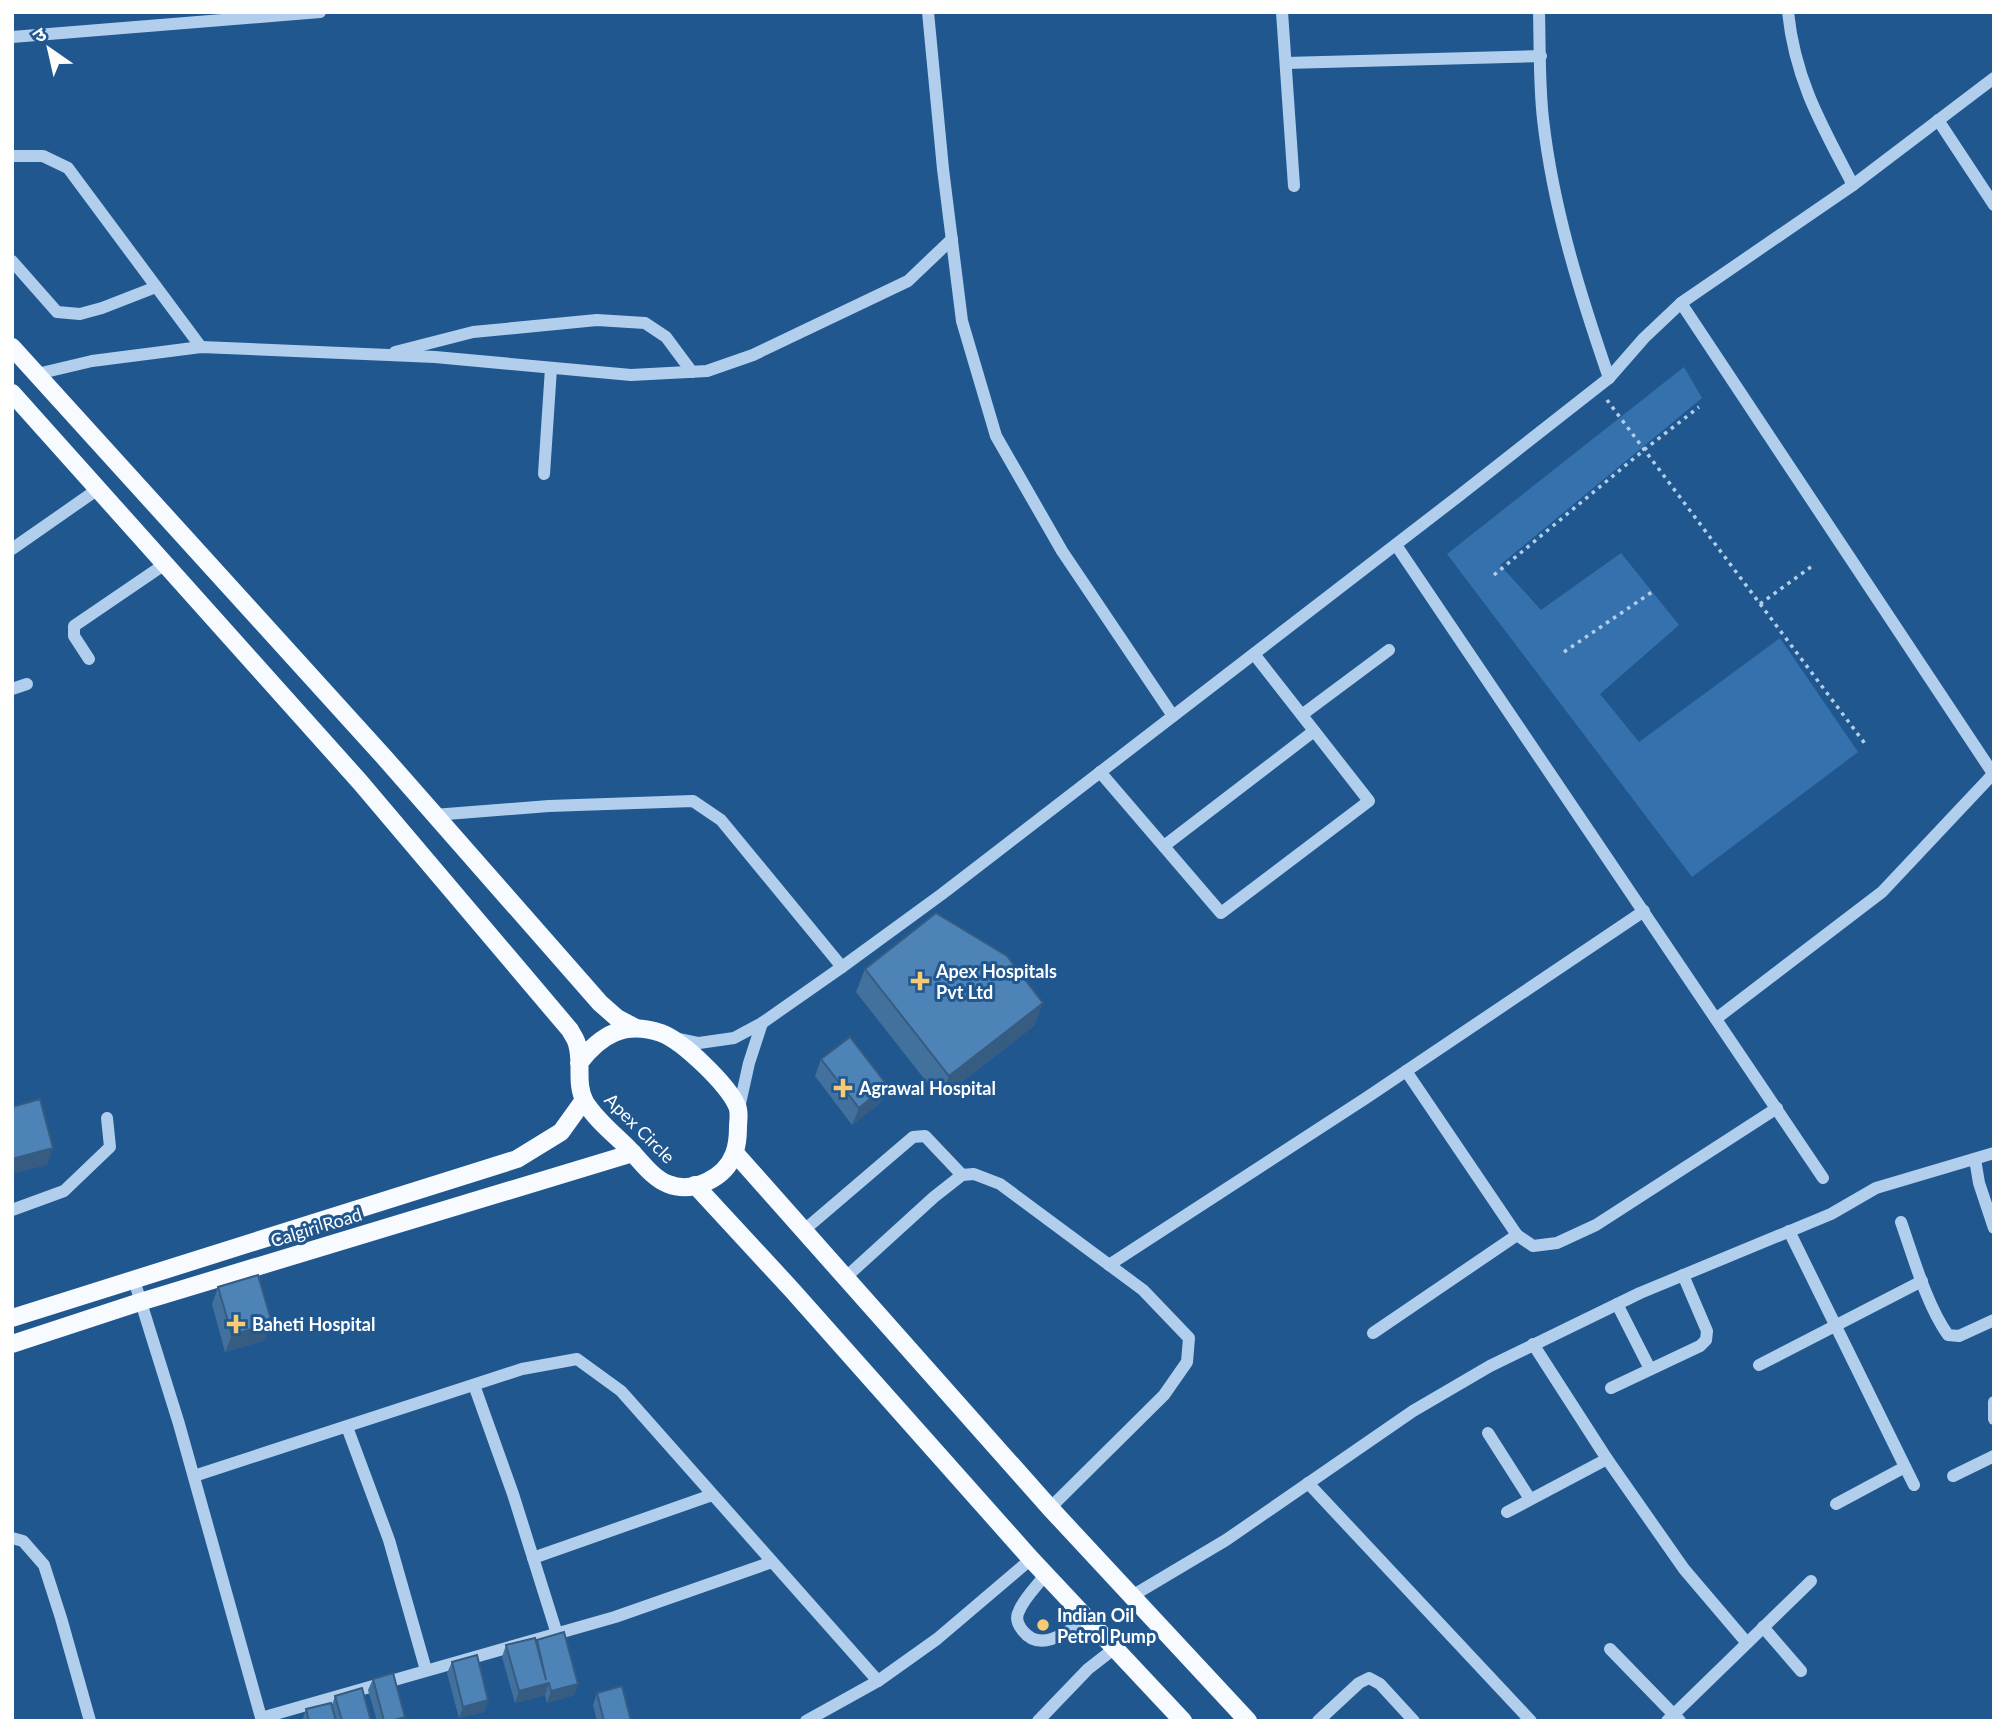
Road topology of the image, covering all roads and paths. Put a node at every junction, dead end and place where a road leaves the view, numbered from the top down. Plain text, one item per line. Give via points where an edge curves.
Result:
1 (320, 12) edge
2 (928, 12) edge
3 (1282, 12) edge
4 (1539, 12) edge
5 (1788, 12) edge
6 (12, 37) edge
7 (1541, 55) junction
8 (1286, 63) junction
9 (1994, 78) edge
10 (1938, 120) junction
11 (12, 156) edge
12 (1853, 185) junction
13 (1294, 186) dead end
14 (1994, 205) edge
15 (952, 239) junction
16 (12, 261) edge
17 (156, 287) junction
18 (1681, 303) junction
19 (12, 347) edge
20 (201, 347) junction
21 (383, 355) junction
22 (551, 368) junction
23 (692, 372) junction
24 (37, 374) junction
25 (1609, 378) junction
26 (1597, 387) junction
27 (12, 393) edge
28 (1699, 407) dead end
29 (1644, 450) junction
30 (544, 474) dead end
31 (98, 489) junction
32 (1396, 545) junction
33 (12, 549) edge
34 (165, 564) junction
35 (1815, 564) dead end
36 (1494, 575) dead end
37 (1653, 592) dead end
38 (1760, 604) junction
39 (1389, 650) dead end
40 (1564, 652) dead end
41 (1254, 654) junction
42 (89, 659) dead end
43 (27, 684) dead end
44 (12, 689) edge
45 (1303, 714) junction
46 (1173, 716) junction
47 (1314, 731) junction
48 (1866, 745) dead end
49 (1100, 772) junction
50 (1993, 774) edge
51 (434, 815) junction
52 (1164, 846) junction
53 (1644, 912) junction
54 (842, 967) junction
55 (1717, 1018) junction
56 (762, 1023) junction
57 (636, 1028) junction
58 (671, 1037) junction
59 (579, 1063) junction
60 (1406, 1071) junction
61 (584, 1100) junction
62 (738, 1108) junction
63 (1777, 1108) junction
64 (107, 1118) dead end
65 (633, 1153) junction
66 (734, 1153) junction
67 (1994, 1153) edge
68 (1975, 1159) junction
69 (962, 1175) junction
70 (1823, 1178) dead end
71 (695, 1185) junction
72 (12, 1210) edge
73 (1901, 1222) dead end
74 (1994, 1228) edge
75 (803, 1231) junction
76 (1789, 1231) junction
77 (1517, 1235) junction
78 (1109, 1265) junction
79 (1683, 1275) junction
80 (845, 1278) junction
81 (134, 1280) junction
82 (1923, 1281) junction
83 (140, 1302) junction
84 (1617, 1304) junction
85 (12, 1318) edge
86 (1994, 1320) edge
87 (1837, 1326) junction
88 (1373, 1333) dead end
89 (12, 1344) edge
90 (1533, 1344) junction
91 (1759, 1365) dead end
92 (1650, 1369) junction
93 (474, 1385) junction
94 (1611, 1388) dead end
95 (1994, 1402) edge
96 (1994, 1419) edge
97 (347, 1427) junction
98 (1488, 1433) dead end
99 (1994, 1456) edge
100 (1606, 1459) junction
101 (1905, 1467) junction
102 (194, 1476) junction
103 (1953, 1476) dead end
104 (1308, 1483) junction
105 (1914, 1485) dead end
106 (712, 1495) junction
107 (1530, 1499) junction
108 (1836, 1504) dead end
109 (1050, 1508) junction
110 (1507, 1512) dead end
111 (12, 1538) edge
112 (533, 1559) junction
113 (1031, 1559) junction
114 (772, 1562) junction
115 (1045, 1575) junction
116 (1811, 1581) dead end
117 (1132, 1596) junction
118 (1087, 1619) junction
119 (1763, 1626) junction
120 (556, 1633) junction
121 (1747, 1643) junction
122 (1115, 1648) junction
123 (1610, 1649) dead end
124 (426, 1670) junction
125 (1801, 1671) dead end
126 (878, 1681) junction
127 (1674, 1718) edge
128 (262, 1719) edge
129 (90, 1721) edge
130 (806, 1721) edge
131 (1038, 1721) edge
132 (1183, 1721) edge
133 (1248, 1721) edge
134 (1318, 1721) edge
135 (1414, 1721) edge
136 (1531, 1721) edge

1 - 6 street
2 - 15 street
3 - 8 street
4 - 7 street
5 - 12 street via 1795,59 1811,104
7 - 8 street
7 - 25 street via 1543,117 1553,186 1580,294
8 - 13 street
9 - 10 street
10 - 12 street
10 - 14 street
11 - 17 street via 43,156 68,168
12 - 18 street
15 - 23 street via 908,281 753,355 707,372
15 - 46 street via 962,321 996,436 1062,551
16 - 17 street via 57,312 80,314
17 - 20 street
18 - 25 street
18 - 50 street
19 - 24 main road
20 - 21 street
20 - 24 street via 92,361
21 - 22 street
21 - 23 street via 473,332 597,320 645,323 666,337
22 - 23 street via 631,375
22 - 30 street
24 - 51 main road
25 - 26 street
26 - 29 path
26 - 32 street
27 - 31 main road, Apex Circle
28 - 29 path
29 - 36 path
29 - 38 path
31 - 33 street
31 - 34 main road, Apex Circle
32 - 41 street
32 - 53 street
34 - 42 street via 74,626 74,636
34 - 59 main road, Apex Circle via 570,1030
35 - 38 path
37 - 40 path
38 - 48 path
39 - 45 street
41 - 45 street
41 - 46 street
43 - 44 street
45 - 47 street
46 - 49 street
47 - 52 street
47 - 52 street via 1369,801 1220,913
49 - 52 street
49 - 54 street
50 - 55 street via 1882,892
51 - 54 street via 693,801 720,820
51 - 57 main road via 600,1003
53 - 55 street
53 - 60 street
54 - 56 street
55 - 63 street
56 - 58 street via 734,1038 716,1041
56 - 62 street
57 - 58 main road
57 - 59 main road via 609,1034
58 - 62 main road via 707,1069
59 - 61 main road, Apex Circle
60 - 77 street
60 - 78 street
61 - 65 main road, Apex Circle
61 - 81 main road, Calgiri Road via 561,1132 517,1159
62 - 66 main road
63 - 70 street
63 - 77 street via 1596,1225 1557,1243 1533,1246
64 - 72 street via 110,1147 64,1191
65 - 71 main road, Apex Circle via 667,1184
65 - 83 main road, Calgiri Road
66 - 71 main road via 724,1171
66 - 75 main road
67 - 68 street
68 - 74 street
68 - 76 street via 1876,1188
69 - 75 street via 925,1136 913,1137
69 - 78 street via 974,1174 1000,1184
69 - 80 street
71 - 113 main road
73 - 82 street
75 - 80 main road
76 - 79 street
76 - 87 street
77 - 88 street
78 - 109 street via 1143,1290 1189,1338 1187,1362 1164,1395
79 - 84 street
79 - 92 street via 1707,1331 1706,1340
80 - 109 main road
81 - 83 street
81 - 85 main road, Calgiri Road
82 - 86 street via 1948,1335 1959,1336
82 - 87 street
83 - 89 main road, Calgiri Road
83 - 102 street
84 - 90 street
84 - 92 street
87 - 91 street
87 - 101 street
90 - 100 street
90 - 104 street via 1413,1412
92 - 94 street
93 - 97 street
93 - 106 street via 522,1368 577,1359 621,1391
93 - 112 street
95 - 96 street
97 - 102 street
97 - 124 street via 389,1540
98 - 107 street
99 - 103 street
100 - 107 street
100 - 121 street via 1684,1569
101 - 105 street
101 - 108 street
102 - 128 street
104 - 117 street via 1226,1540
104 - 136 street
106 - 112 street
106 - 114 street
107 - 110 street
109 - 117 main road
111 - 129 street via 23,1541 44,1565
112 - 120 street
113 - 115 main road
113 - 126 street via 937,1639
114 - 120 street
114 - 126 street
115 - 118 main road
115 - 118 street via 1017,1612 1018,1625 1027,1636 1039,1641 1059,1637
116 - 119 street
117 - 133 main road
118 - 122 main road
119 - 121 street
119 - 125 street
120 - 124 street
121 - 127 street
122 - 131 street
122 - 132 main road
123 - 127 street
124 - 128 street
126 - 130 street
134 - 135 street via 1369,1678

